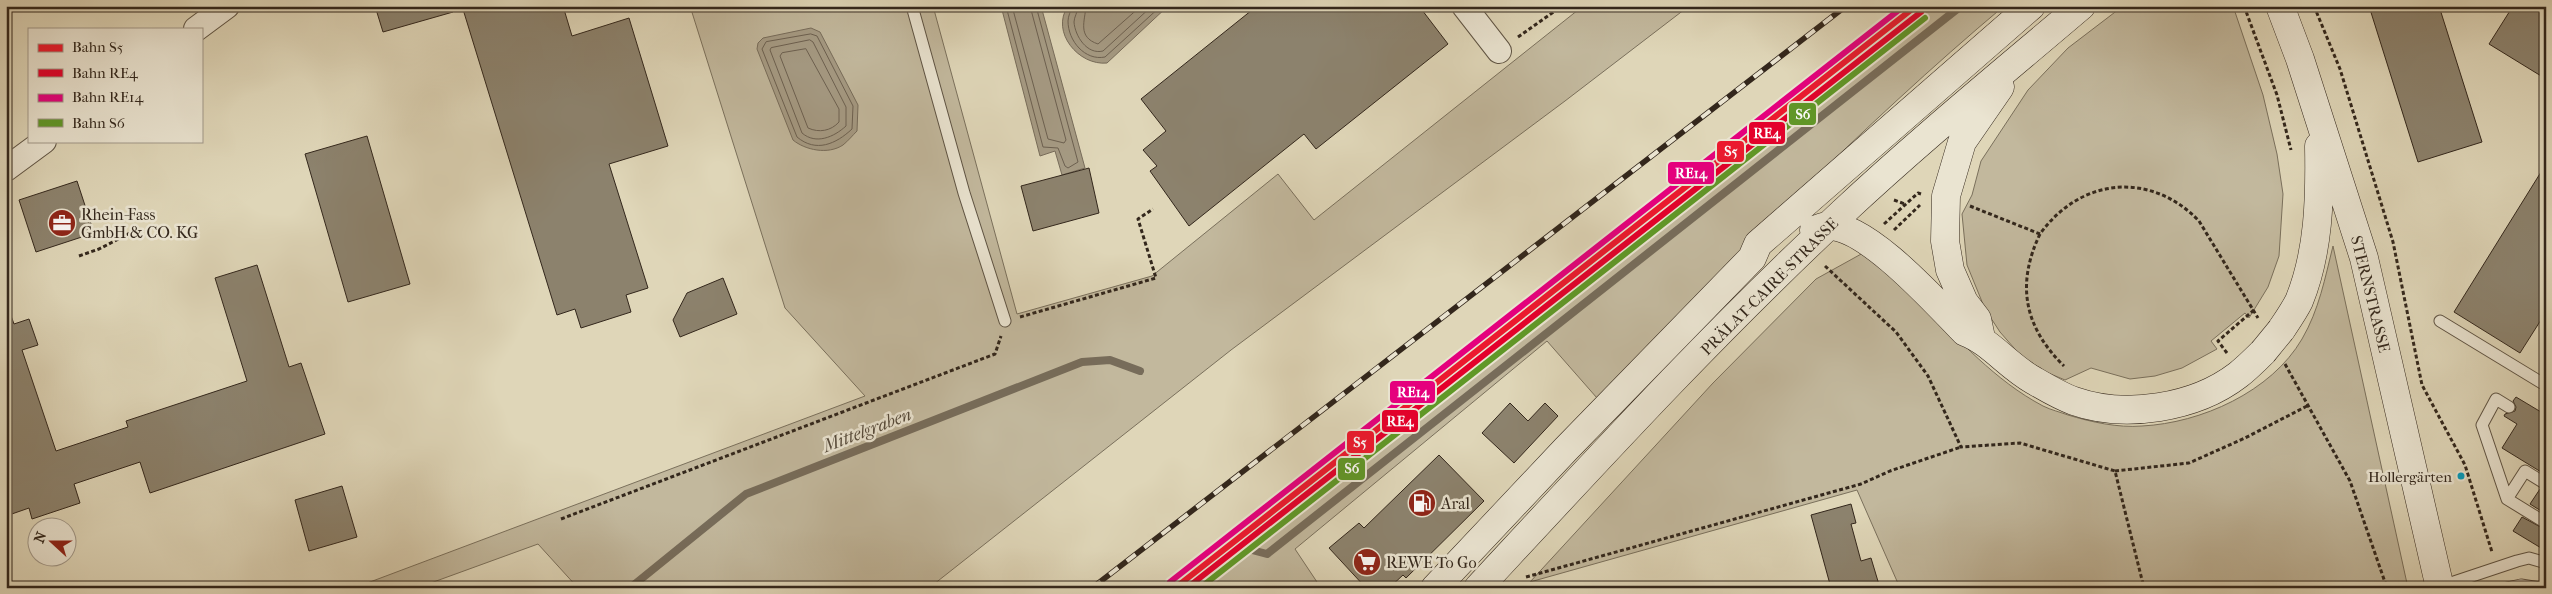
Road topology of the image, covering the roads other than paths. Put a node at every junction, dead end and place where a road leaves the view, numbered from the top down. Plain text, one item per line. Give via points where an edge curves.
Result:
1 (227, 6) edge
2 (912, 6) edge
3 (1464, 6) edge
4 (2030, 6) edge
5 (2082, 6) edge
6 (2280, 6) edge
7 (197, 28) edge
8 (1499, 51) road end
9 (2026, 53) junction
10 (2318, 117) junction
11 (43, 142) edge
12 (6, 169) edge
13 (1829, 226) junction
14 (1752, 258) junction
15 (1005, 321) road end
16 (2440, 321) dead end
17 (1982, 338) junction
18 (2546, 377) edge
19 (2509, 407) dead end
20 (2546, 484) edge
21 (1531, 489) junction
22 (2507, 499) junction
23 (1552, 509) junction
24 (2546, 523) edge
25 (2546, 563) edge
26 (2440, 587) edge
27 (1435, 588) edge
28 (1478, 588) edge
29 (2507, 588) edge
30 (2540, 588) edge

1 - 7 street
2 - 15 lane via 964,193
3 - 8 street
4 - 14 street, PRÄLAT-CAIRE-STRASSE via 1793,212 1758,244
5 - 9 street, PRÄLAT-CAIRE-STRASSE
6 - 10 street, STERNSTRASSE
9 - 13 street, PRÄLAT-CAIRE-STRASSE via 1944,120
9 - 17 street via 1984,107 1962,142 1946,196 1945,241 1950,270 1964,302 1977,319
10 - 17 street, bridge via 2320,192 2315,239 2298,302 2270,325 2274,357 2206,393 2167,406 2115,409 2074,401 2032,380 2002,359
10 - 26 street, STERNSTRASSE via 2364,258
11 - 12 street
13 - 14 street via 1793,236 1767,255
13 - 17 street via 1847,231 1884,254 1965,332
13 - 23 street, PRÄLAT-CAIRE-STRASSE via 1749,304
14 - 21 street, PRÄLAT-CAIRE-STRASSE
16 - 18 lane via 2542,383
19 - 22 lane via 2496,399 2482,425
20 - 22 lane via 2525,471
21 - 23 street
21 - 27 street, PRÄLAT-CAIRE-STRASSE
22 - 24 lane
23 - 28 street, PRÄLAT-CAIRE-STRASSE
25 - 26 lane via 2529,558
29 - 30 lane via 2521,585

